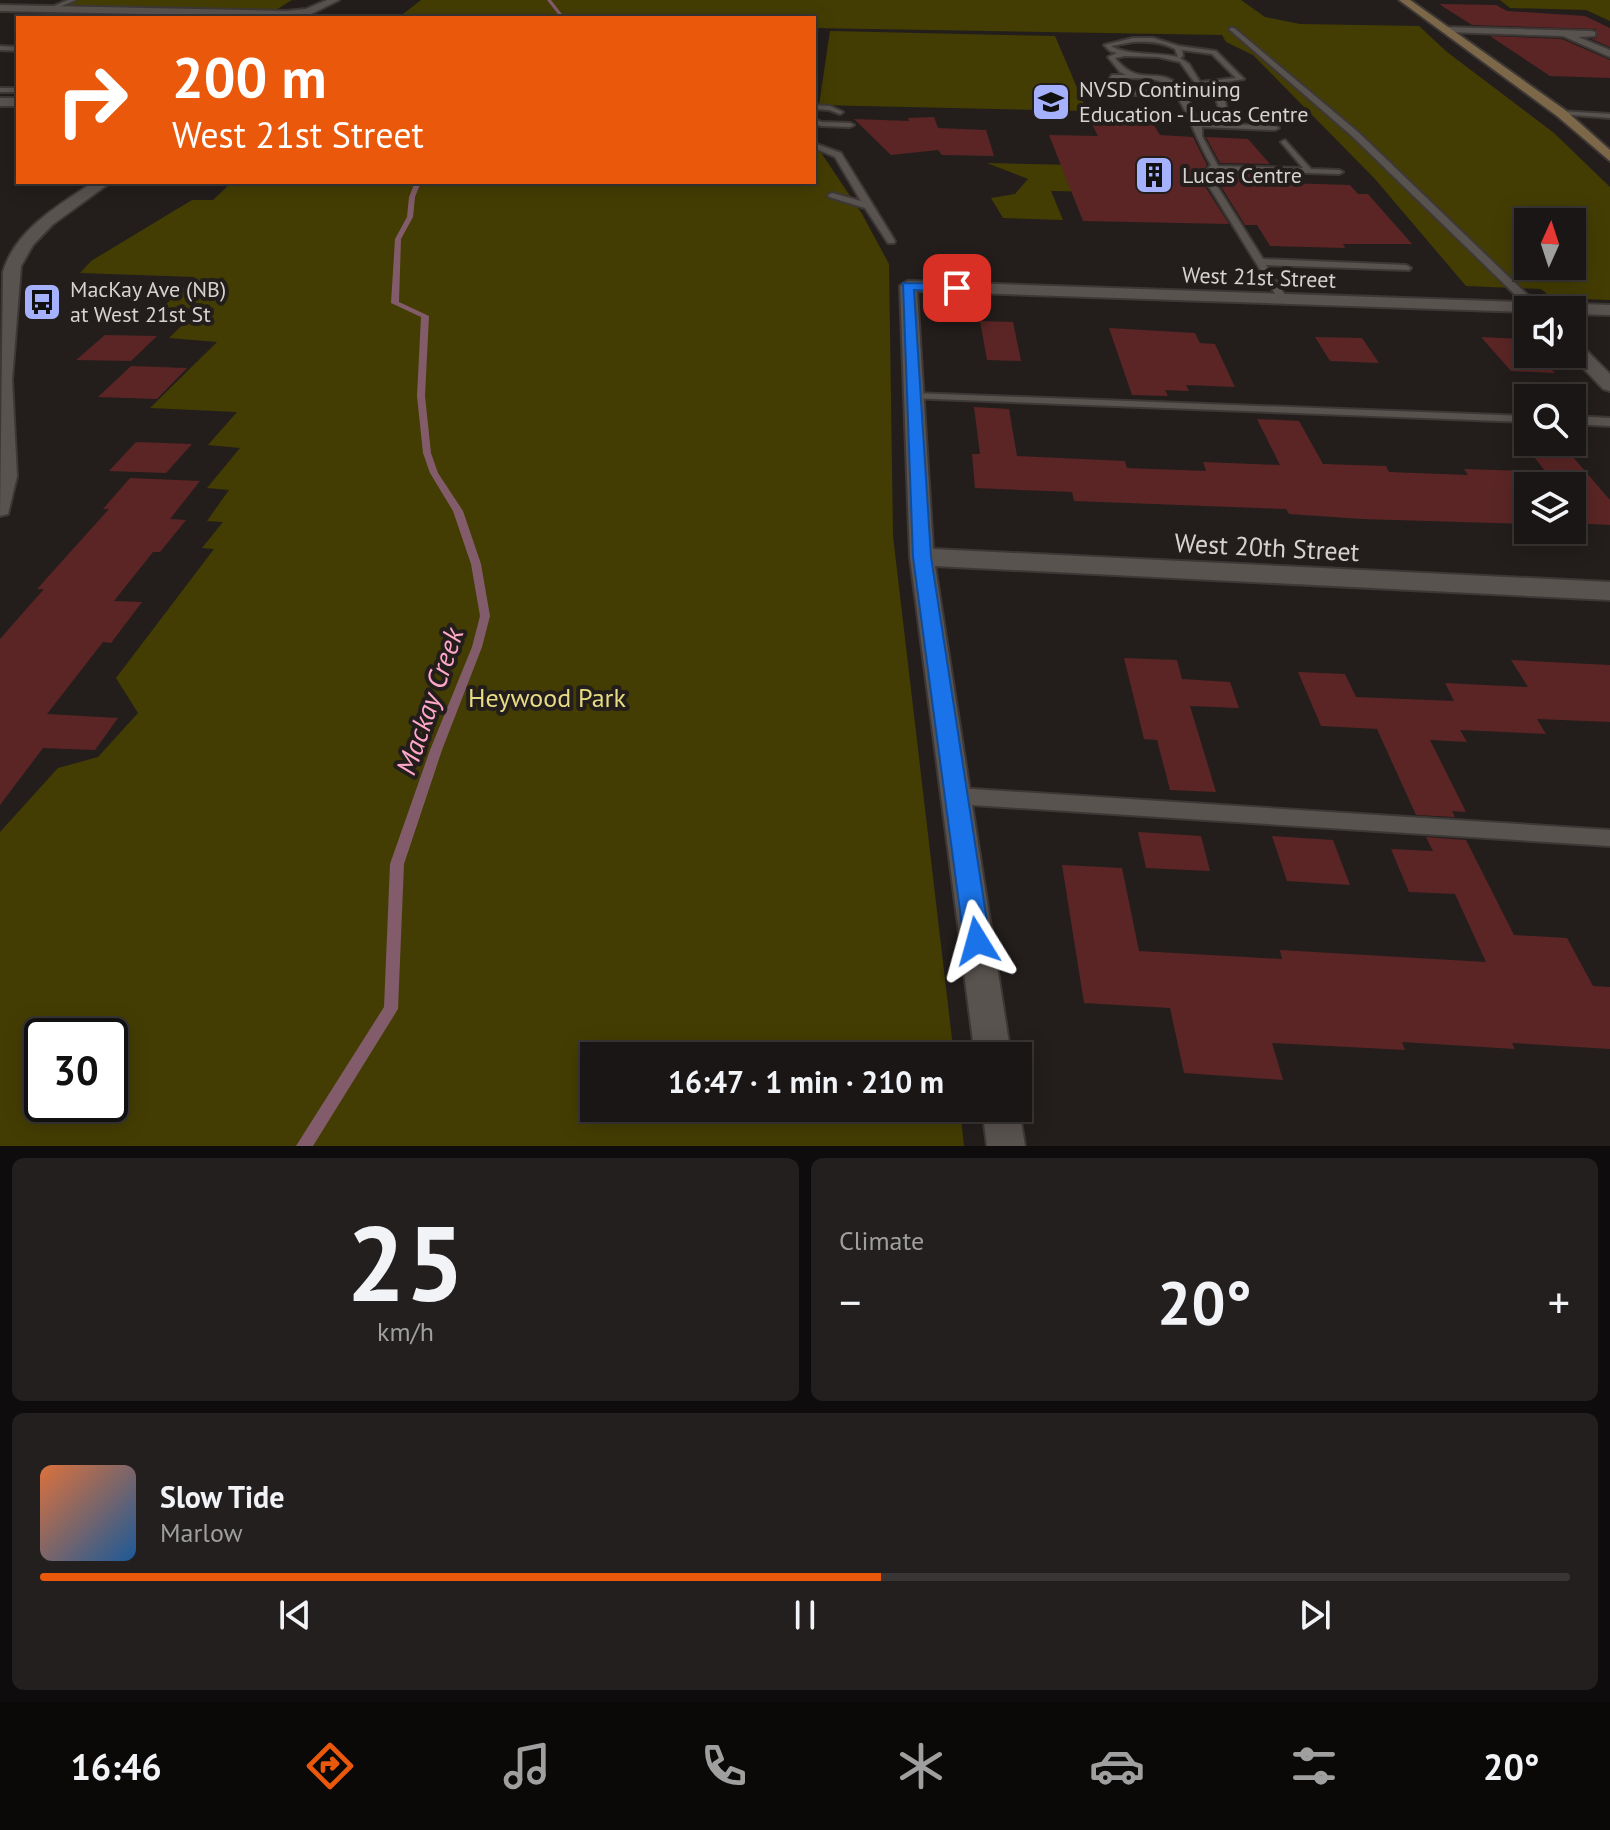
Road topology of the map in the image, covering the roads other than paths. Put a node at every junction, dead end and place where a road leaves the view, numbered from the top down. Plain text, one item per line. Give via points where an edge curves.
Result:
1 (73, 0) edge
2 (334, 0) edge
3 (1404, 0) edge
4 (0, 8) edge
5 (50, 9) junction
6 (1232, 29) dead end
7 (1446, 29) junction
8 (1560, 33) junction
9 (1591, 34) dead end
10 (1178, 48) junction
11 (1130, 53) junction
12 (1610, 54) edge
13 (1177, 58) junction
14 (1112, 77) dead end
15 (1139, 78) junction
16 (1167, 81) junction
17 (1202, 82) junction
18 (1091, 92) dead end
19 (1179, 94) junction
20 (816, 107) edge
21 (840, 112) dead end
22 (1561, 113) junction
23 (1610, 116) edge
24 (816, 122) edge
25 (1198, 125) junction
26 (1227, 126) junction
27 (1275, 128) dead end
28 (816, 131) edge
29 (1285, 142) dead end
30 (816, 146) edge
31 (1610, 157) edge
32 (1213, 168) junction
33 (1309, 171) junction
34 (1339, 172) dead end
35 (101, 184) edge
36 (832, 195) dead end
37 (868, 206) junction
38 (891, 241) dead end
39 (8, 259) edge
40 (1259, 262) junction
41 (1406, 268) dead end
42 (4, 284) edge
43 (1523, 296) edge
44 (1283, 300) junction
45 (1514, 308) edge
46 (1586, 310) edge
47 (1610, 310) edge
48 (1586, 360) edge
49 (1610, 385) edge
50 (913, 396) junction
51 (1514, 418) edge
52 (1586, 421) edge
53 (1610, 422) edge
54 (0, 509) edge
55 (922, 557) junction
56 (1610, 591) edge
57 (957, 796) junction
58 (1610, 838) edge
59 (991, 1042) edge
60 (1003, 1122) edge
61 (1006, 1146) edge

1 - 5 lane
2 - 5 street via 308,12
3 - 7 street
4 - 5 street
6 - 43 lane via 1355,134
7 - 8 street
7 - 22 street
8 - 9 street
8 - 12 street
10 - 11 lane via 1162,42 1107,45
10 - 13 lane
10 - 17 lane via 1210,50 1241,79
11 - 13 lane
11 - 15 lane via 1111,57 1122,71
13 - 17 lane
14 - 15 lane
15 - 16 lane
16 - 17 lane
16 - 19 lane
17 - 26 lane via 1227,109
18 - 19 lane
19 - 25 lane
20 - 21 lane
22 - 23 lane
22 - 31 street
24 - 28 lane via 850,129
25 - 26 lane
25 - 32 lane
26 - 27 lane
29 - 33 lane
30 - 37 lane via 838,155
32 - 33 lane
32 - 40 lane via 1206,175
33 - 34 lane
35 - 39 street via 64,208
36 - 37 lane
37 - 38 lane
39 - 42 street
40 - 41 lane
40 - 44 lane
42 - 54 street via 9,305 3,380 9,464
44 - 45 street, West 21st Street
44 - 50 street, West 21st Street via 908,286
46 - 47 street, West 21st Street
48 - 49 street
50 - 51 lane
50 - 55 street
52 - 53 lane
55 - 56 street, West 20th Street
55 - 57 street
57 - 58 lane
57 - 59 street
60 - 61 street

